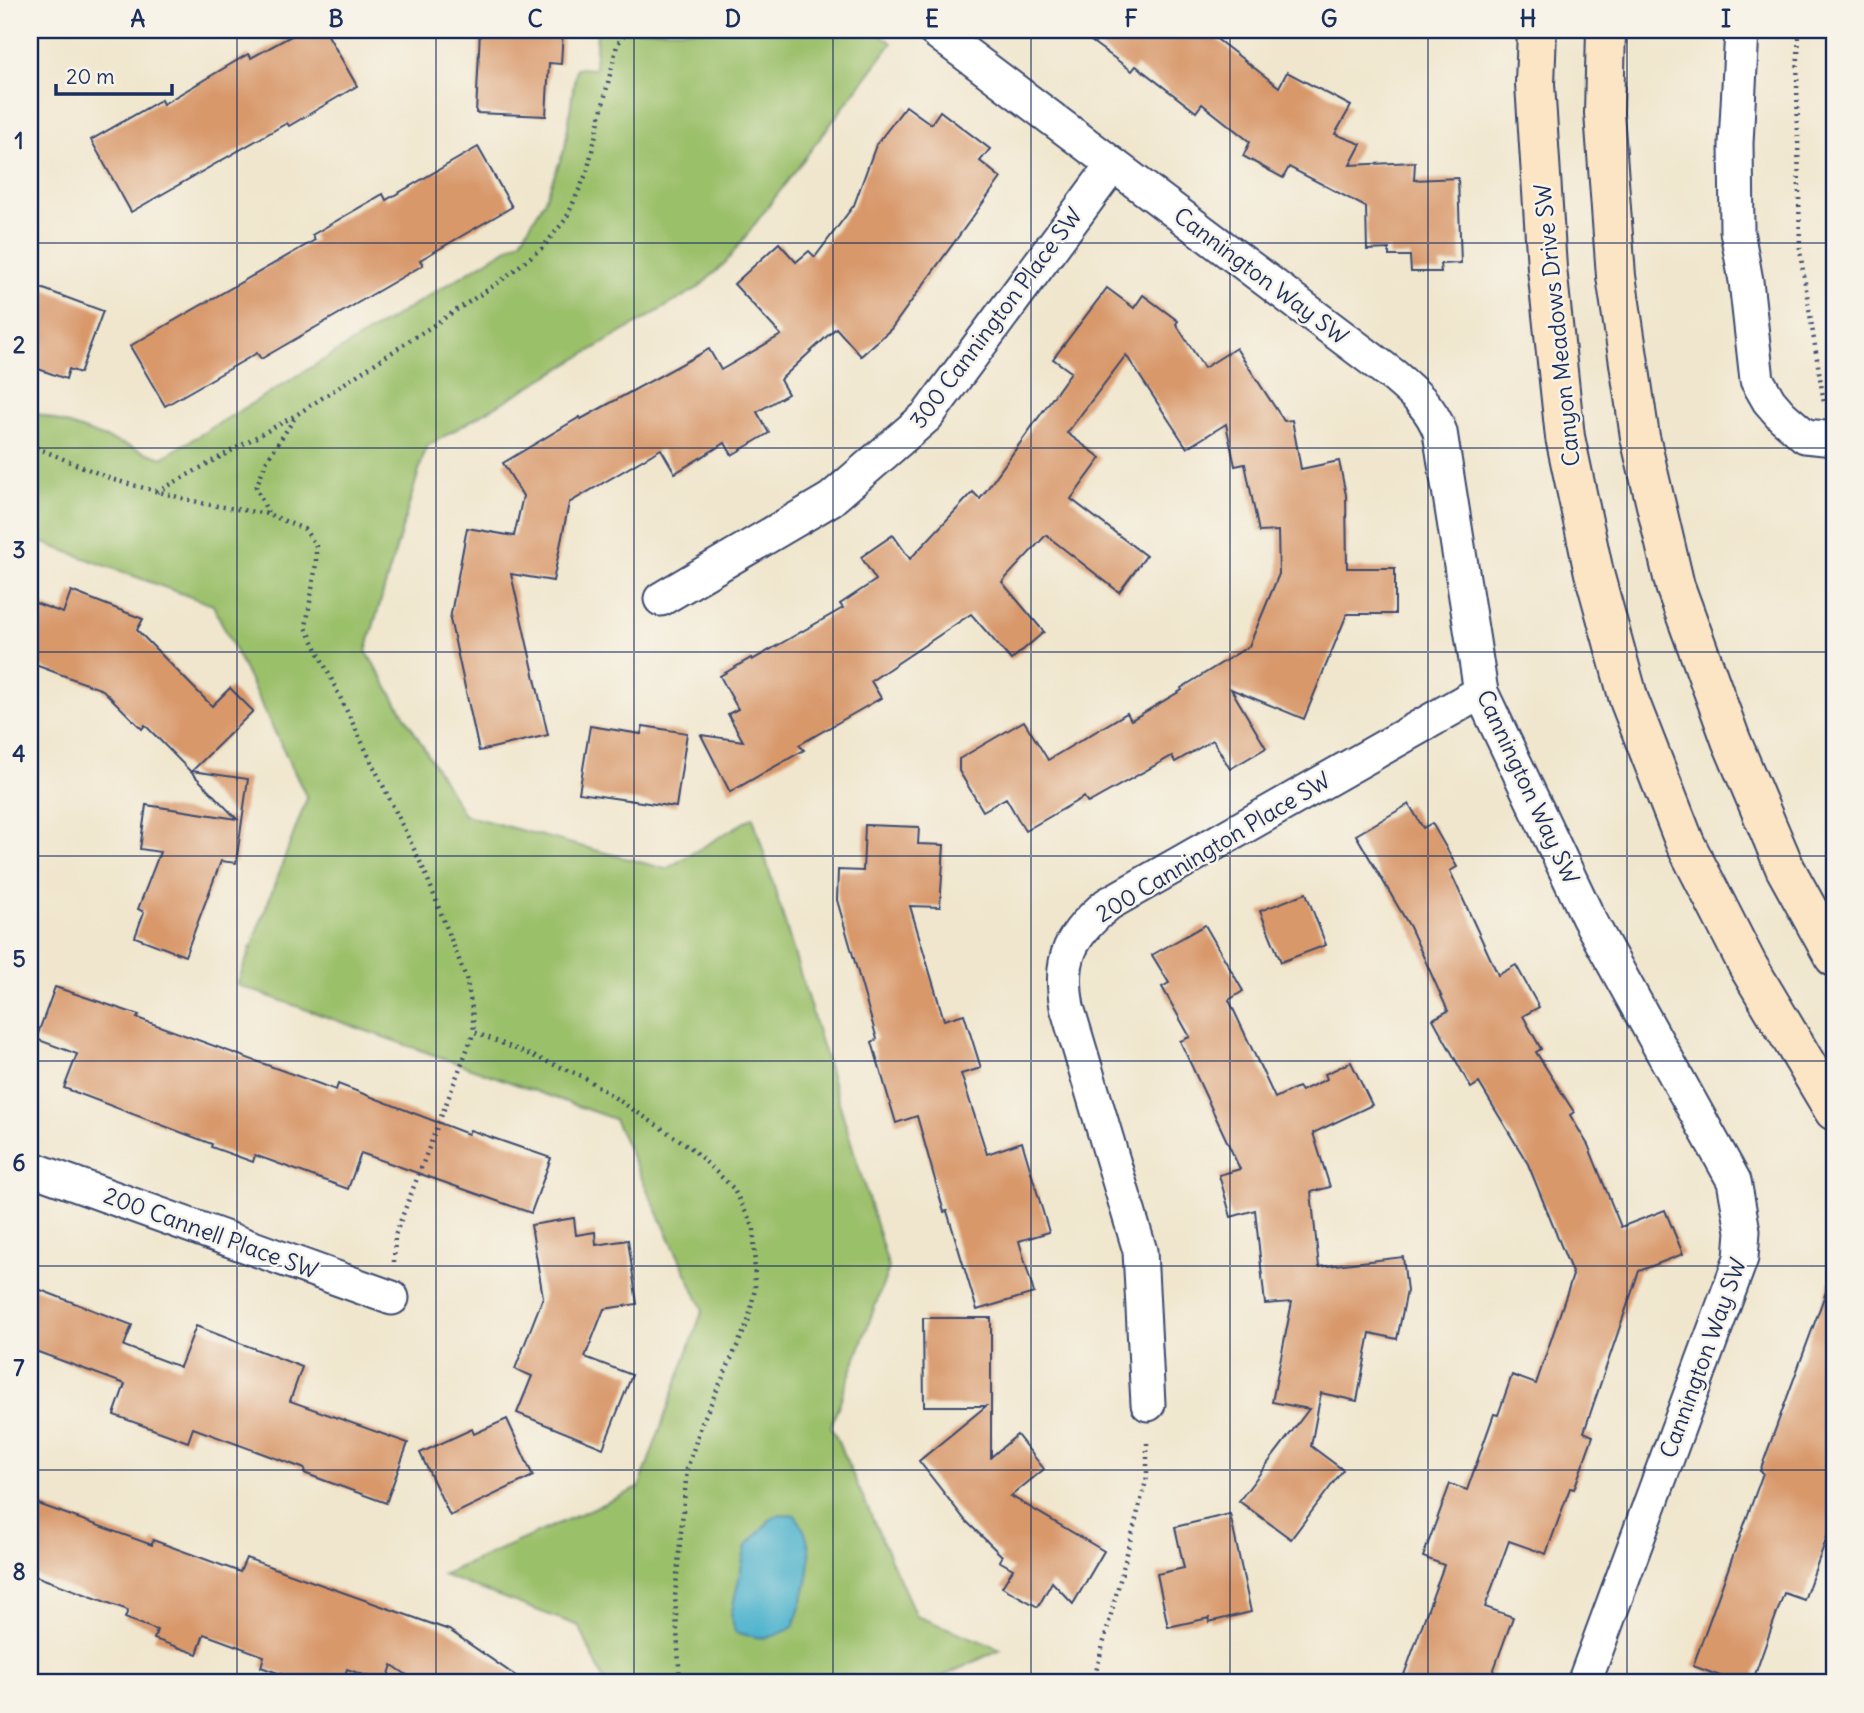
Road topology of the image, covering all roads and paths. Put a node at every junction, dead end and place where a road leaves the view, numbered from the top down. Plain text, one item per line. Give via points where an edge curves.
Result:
1 (627, 30) edge
2 (934, 30) edge
3 (1537, 30) edge
4 (1606, 30) edge
5 (1742, 30) edge
6 (1799, 30) edge
7 (1112, 166) junction
8 (296, 415) junction
9 (1830, 427) edge
10 (30, 445) edge
11 (1834, 478) edge
12 (156, 492) junction
13 (1834, 500) edge
14 (268, 514) junction
15 (661, 599) dead end
16 (1481, 692) junction
17 (1834, 957) edge
18 (474, 1032) junction
19 (1834, 1111) edge
20 (30, 1168) edge
21 (392, 1297) joint
22 (1148, 1404) joint
23 (680, 1683) edge
24 (1093, 1683) edge
25 (1584, 1683) edge

1 - 8 path via 617,45 587,172 566,219 542,248 498,283
2 - 7 street, Cannington Way SW
3 - 19 main road, Canyon Meadows Drive SW via 1535,84 1565,437 1594,573 1629,700 1685,843 1748,966
4 - 17 main road via 1604,113 1616,275 1640,437 1675,586 1731,740 1785,868
5 - 9 street via 1737,231 1756,380 1775,409 1805,436
6 - 9 path via 1800,251
7 - 15 street, 300 Cannington Place SW via 927,416 831,499
7 - 16 street, Cannington Way SW via 1395,376 1427,406 1440,432
8 - 12 path
8 - 14 path via 256,487
10 - 12 path
11 - 13 path
12 - 14 path
14 - 18 path via 304,529 316,544 306,627 425,872 466,978
16 - 22 street, 200 Cannington Place SW via 1108,904 1076,933 1064,989 1140,1251
16 - 25 street, Cannington Way SW via 1588,917 1734,1181 1743,1231 1741,1258
18 - 21 path via 396,1235
18 - 23 path via 582,1076 690,1147 733,1188 754,1228 755,1289 748,1322 702,1423 687,1469 675,1596
20 - 21 street, 200 Cannell Place SW
22 - 24 path via 1147,1476

